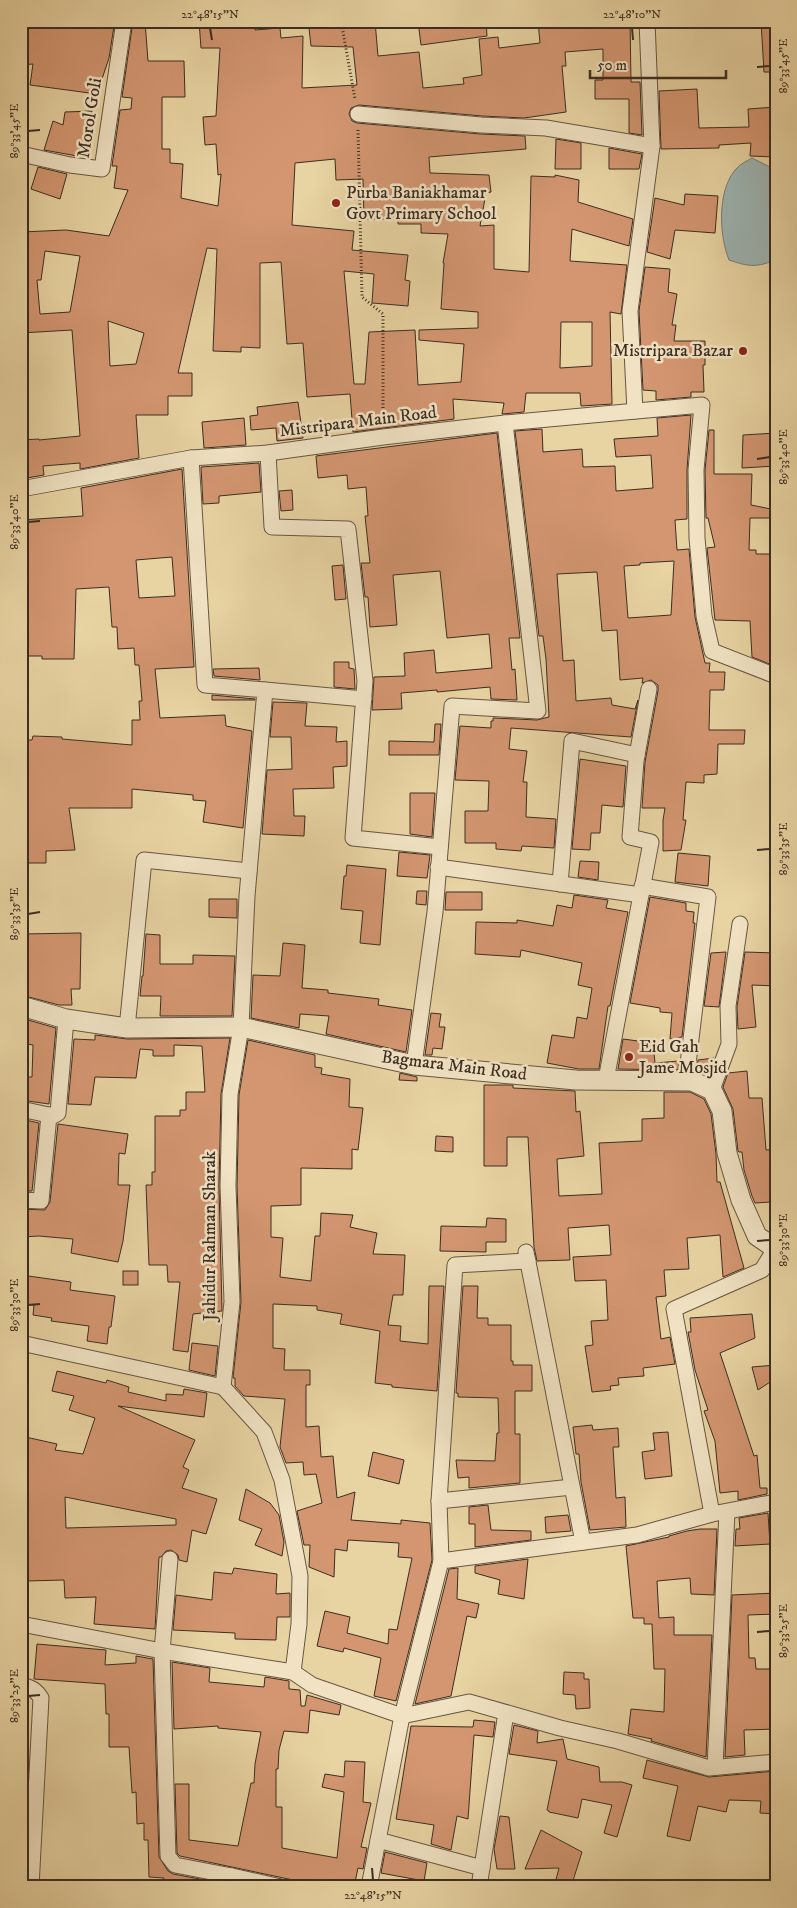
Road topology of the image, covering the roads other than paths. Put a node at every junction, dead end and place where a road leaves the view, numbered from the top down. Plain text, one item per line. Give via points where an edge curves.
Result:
1 (124, 21) edge
2 (646, 21) edge
3 (358, 114) road end
4 (652, 146) junction
5 (21, 154) edge
6 (635, 411) junction
7 (505, 423) junction
8 (268, 453) junction
9 (191, 458) junction
10 (21, 489) edge
11 (776, 676) edge
12 (649, 688) dead end
13 (265, 690) junction
14 (364, 699) junction
15 (637, 755) junction
16 (440, 847) junction
17 (438, 867) junction
18 (249, 871) junction
19 (560, 884) junction
20 (642, 891) junction
21 (740, 924) dead end
22 (21, 1006) edge
23 (66, 1019) junction
24 (241, 1027) junction
25 (128, 1028) junction
26 (414, 1065) junction
27 (606, 1080) junction
28 (686, 1081) junction
29 (712, 1090) junction
30 (21, 1109) edge
31 (49, 1115) junction
32 (21, 1200) edge
33 (775, 1249) edge
34 (21, 1343) edge
35 (223, 1386) junction
36 (572, 1487) junction
37 (439, 1501) junction
38 (776, 1502) edge
39 (719, 1513) junction
40 (583, 1542) junction
41 (170, 1559) dead end
42 (441, 1561) junction
43 (21, 1624) edge
44 (162, 1651) junction
45 (293, 1672) junction
46 (21, 1685) edge
47 (506, 1713) junction
48 (402, 1716) junction
49 (776, 1762) edge
50 (715, 1767) junction
51 (378, 1840) junction
52 (482, 1868) junction
53 (231, 1881) edge
54 (30, 1887) edge
55 (281, 1887) edge
56 (369, 1887) edge
57 (479, 1887) edge

1 - 5 street, Morol Goli via 102,169
2 - 4 street
3 - 4 street via 546,128
4 - 6 street via 630,311
6 - 7 street, Mistripara Main Road
6 - 11 street, Mistripara Main Road via 702,405 696,470 697,538 704,616 712,651
7 - 8 street, Mistripara Main Road
7 - 16 street via 538,711 452,706
8 - 9 street, Mistripara Main Road
8 - 14 street via 272,527 348,529 365,681
9 - 10 street, Mistripara Main Road
9 - 13 street via 205,685
12 - 15 street
13 - 14 street
13 - 18 street, Jahidur Rahman Sharak
14 - 16 street via 353,838
15 - 19 street via 572,741
15 - 20 street via 630,837 651,842
16 - 17 street
17 - 19 street
17 - 26 street
18 - 24 street, Jahidur Rahman Sharak
18 - 25 street via 144,860
19 - 20 street
20 - 27 street
20 - 28 street via 708,897
21 - 29 street via 728,1006 728,1044
22 - 23 street, Bagmara Main Road
23 - 25 street, Bagmara Main Road
23 - 31 street via 58,1113
24 - 25 street, Bagmara Main Road
24 - 26 street, Bagmara Main Road
24 - 35 street, Jahidur Rahman Sharak via 230,1094 228,1186 232,1302
26 - 27 street, Bagmara Main Road
27 - 28 street, Bagmara Main Road
28 - 29 street, Bagmara Main Road
29 - 33 street via 722,1111 727,1153 741,1200 757,1236
30 - 31 street
31 - 32 street via 41,1201
33 - 39 street via 762,1270 674,1309
34 - 35 street
35 - 45 street via 264,1432 282,1480 300,1576
36 - 37 street
36 - 37 street via 527,1257 455,1265
36 - 40 street
37 - 42 street
38 - 39 street
39 - 40 street via 637,1535
39 - 50 street
40 - 42 street
41 - 44 street
42 - 48 street
43 - 44 street
44 - 45 street
44 - 53 street via 168,1856 175,1865
45 - 48 street via 312,1685
46 - 54 street via 37,1691 41,1698
47 - 48 street via 469,1702
47 - 50 street
47 - 52 street
48 - 51 street
49 - 50 street
51 - 52 street
51 - 56 street
52 - 57 street
53 - 55 street

